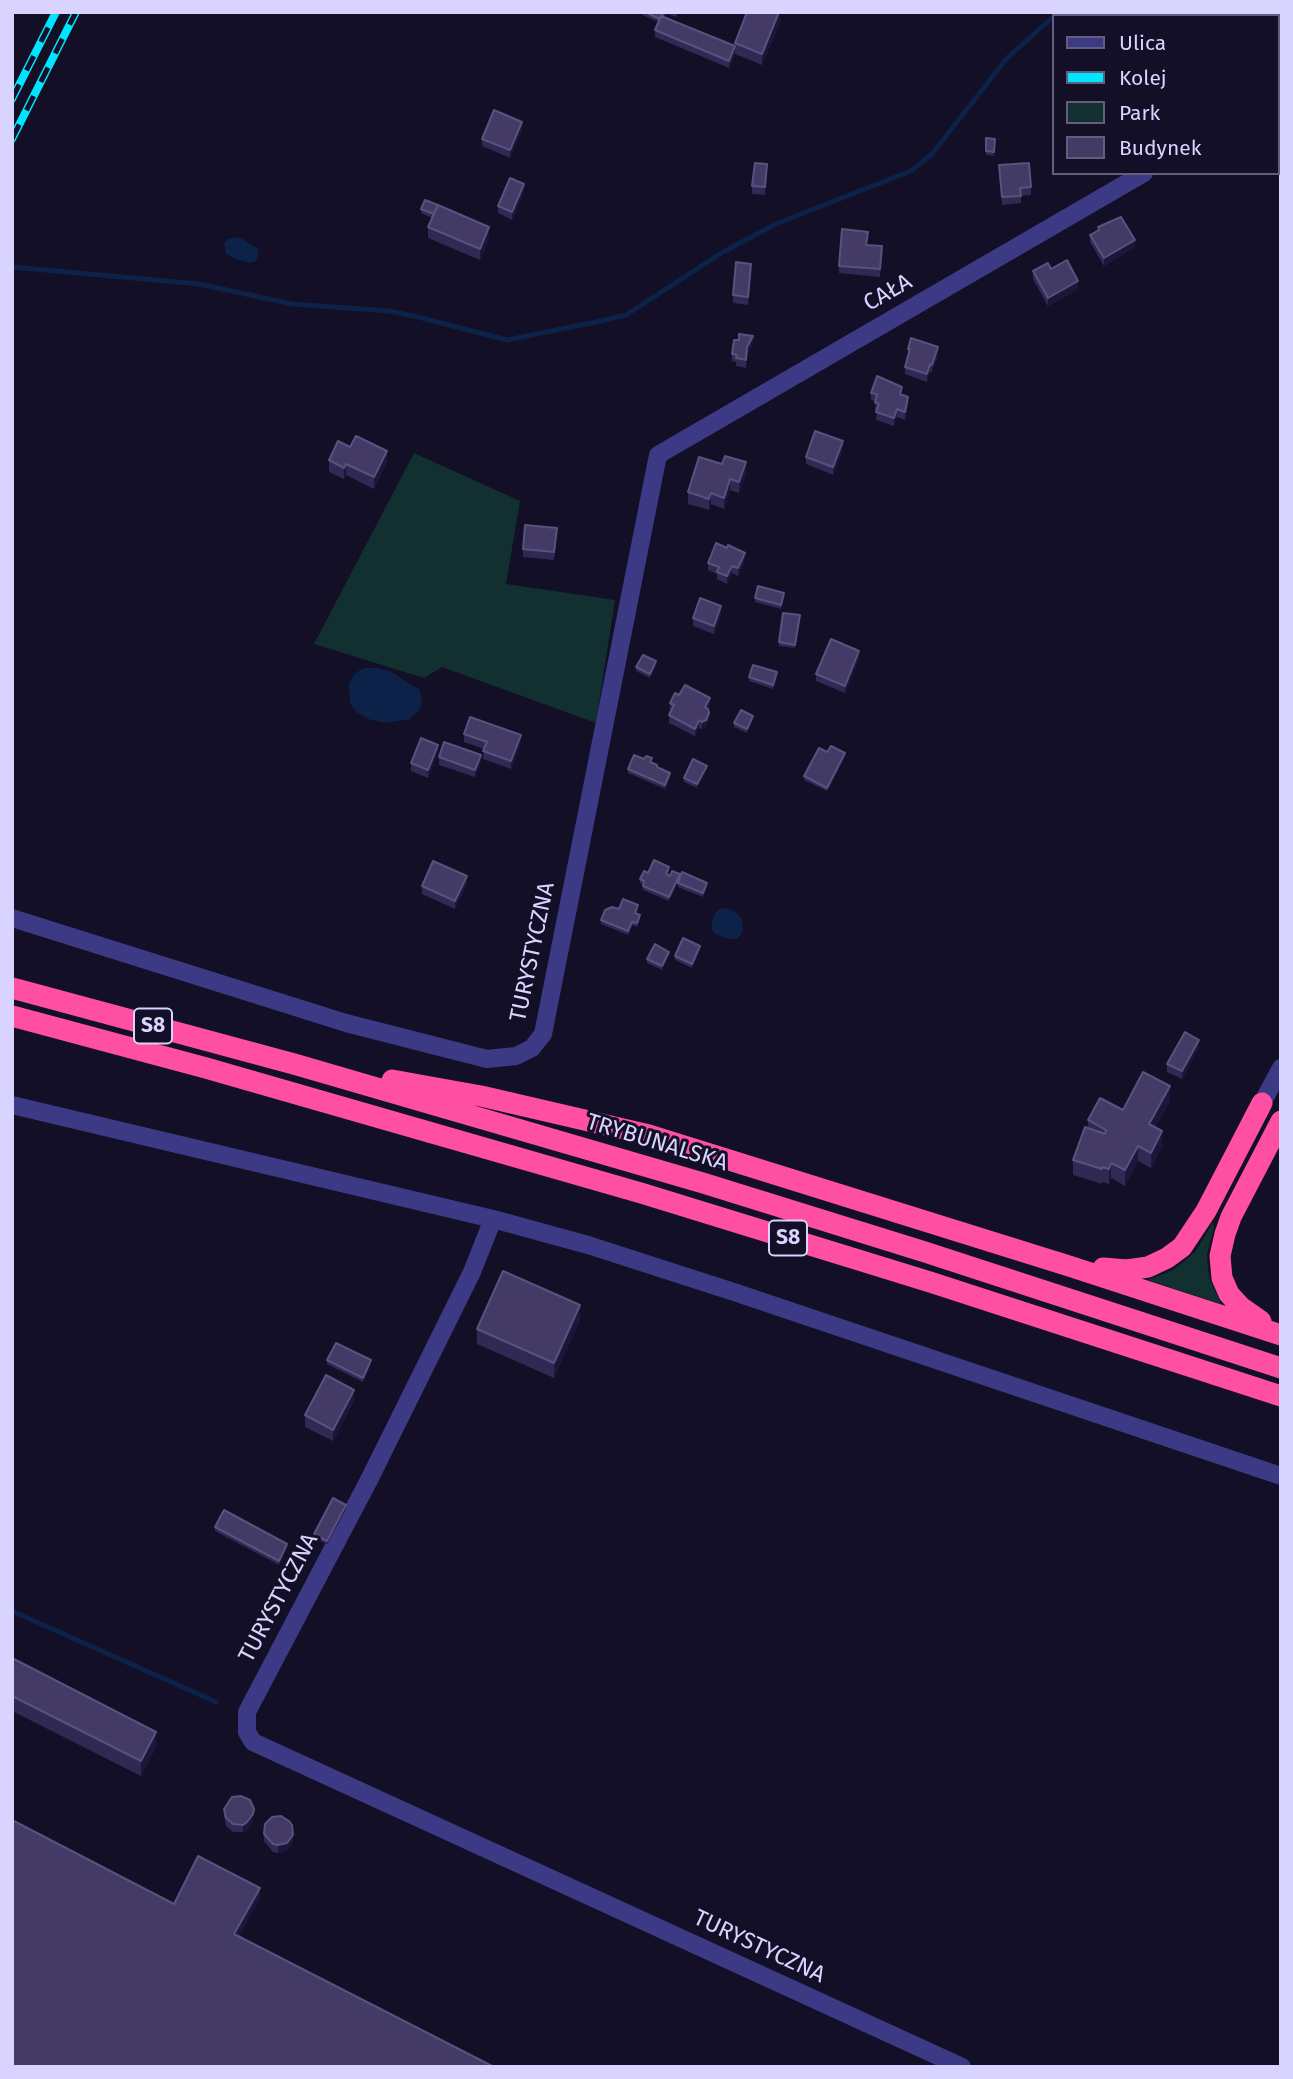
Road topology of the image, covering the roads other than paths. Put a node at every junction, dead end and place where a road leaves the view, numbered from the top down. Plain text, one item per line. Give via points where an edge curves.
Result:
1 (1141, 175) edge
2 (658, 455) joint
3 (12, 918) edge
4 (12, 988) edge
5 (12, 1016) edge
6 (294, 1064) junction
7 (1281, 1068) edge
8 (1262, 1103) joint
9 (12, 1105) edge
10 (1281, 1121) edge
11 (493, 1219) junction
12 (1069, 1266) junction
13 (1281, 1334) edge
14 (1281, 1368) edge
15 (1281, 1396) edge
16 (1281, 1476) edge
17 (962, 2067) edge

1 - 2 street, CAŁA
2 - 3 street, TURYSTYCZNA via 543,1034 532,1048 516,1056 487,1059 346,1023
4 - 6 highway, TRYBUNALSKA / S8
5 - 15 highway, S8 via 628,1189
6 - 12 highway via 481,1096 634,1131
6 - 14 highway, TRYBUNALSKA / S8 via 925,1252
7 - 8 street
8 - 12 highway via 1206,1211 1178,1251 1133,1270
9 - 11 street
10 - 13 highway via 1227,1227 1219,1262 1223,1283 1233,1298
11 - 16 street via 734,1292
11 - 17 street, TURYSTYCZNA via 472,1272 381,1455 247,1712 247,1732 253,1742
12 - 13 highway

